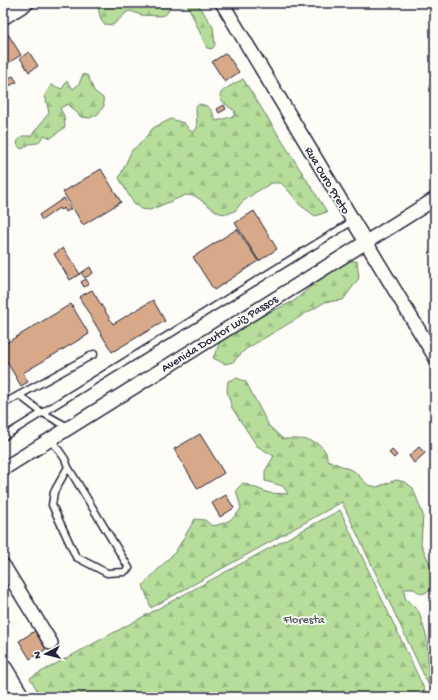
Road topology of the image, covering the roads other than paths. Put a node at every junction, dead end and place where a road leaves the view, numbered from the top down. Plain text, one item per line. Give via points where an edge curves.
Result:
1 (27, 3) edge
2 (222, 3) edge
3 (3, 18) edge
4 (435, 199) edge
5 (353, 222) junction
6 (365, 242) junction
7 (94, 354) dead end
8 (435, 357) edge
9 (19, 395) junction
10 (3, 404) edge
11 (41, 412) junction
12 (68, 427) junction
13 (3, 437) edge
14 (51, 439) junction
15 (68, 467) junction
16 (3, 468) edge
17 (3, 565) edge
18 (51, 643) dead end
19 (3, 669) edge
20 (20, 697) edge

1 - 3 street
2 - 5 street, Rua Ouro Preto
4 - 6 street, Avenida Doutor Luiz Passos
5 - 6 street, Rua Ouro Preto
5 - 11 lane
6 - 8 street, Rua Ouro Preto
6 - 12 street, Avenida Doutor Luiz Passos
7 - 9 lane
9 - 10 lane
9 - 11 lane
11 - 12 lane
11 - 13 lane
12 - 14 street, Avenida Doutor Luiz Passos
14 - 15 lane
14 - 16 street, Avenida Doutor Luiz Passos
15 - 15 lane via 129,568 124,572 107,573 76,557 52,505 54,492
17 - 18 street
19 - 20 street

